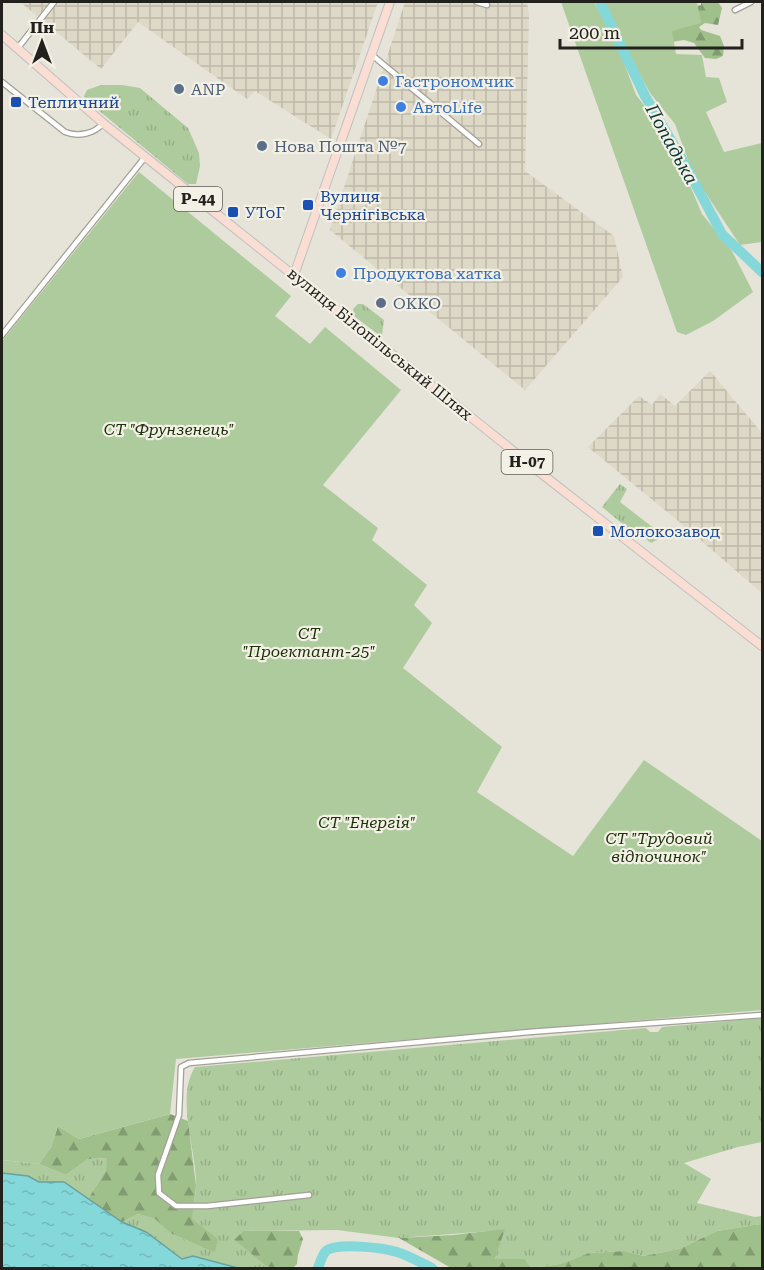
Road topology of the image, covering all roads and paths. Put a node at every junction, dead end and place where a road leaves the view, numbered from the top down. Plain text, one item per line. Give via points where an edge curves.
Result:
1 (54, 2) edge
2 (390, 2) edge
3 (477, 2) edge
4 (751, 2) edge
5 (487, 5) dead end
6 (735, 10) dead end
7 (2, 35) edge
8 (17, 49) junction
9 (372, 55) junction
10 (2, 82) edge
11 (104, 123) junction
12 (479, 144) dead end
13 (146, 156) junction
14 (294, 275) junction
15 (2, 335) edge
16 (762, 646) edge
17 (762, 1015) edge
18 (309, 1195) dead end

1 - 8 street
2 - 9 main road
3 - 5 street
4 - 6 street
7 - 8 main road, вулиця Білопільський Шлях / Р-44
8 - 11 main road, вулиця Білопільський Шлях / Р-44
9 - 12 street
9 - 14 main road
10 - 11 street via 72,135 93,132
11 - 13 main road, вулиця Білопільський Шлях / Р-44
13 - 14 main road, вулиця Білопільський Шлях / Р-44
13 - 15 street
14 - 16 main road, вулиця Білопільський Шлях / Н-07
17 - 18 street via 495,1035 189,1063 181,1067 179,1115 158,1174 159,1193 176,1206

